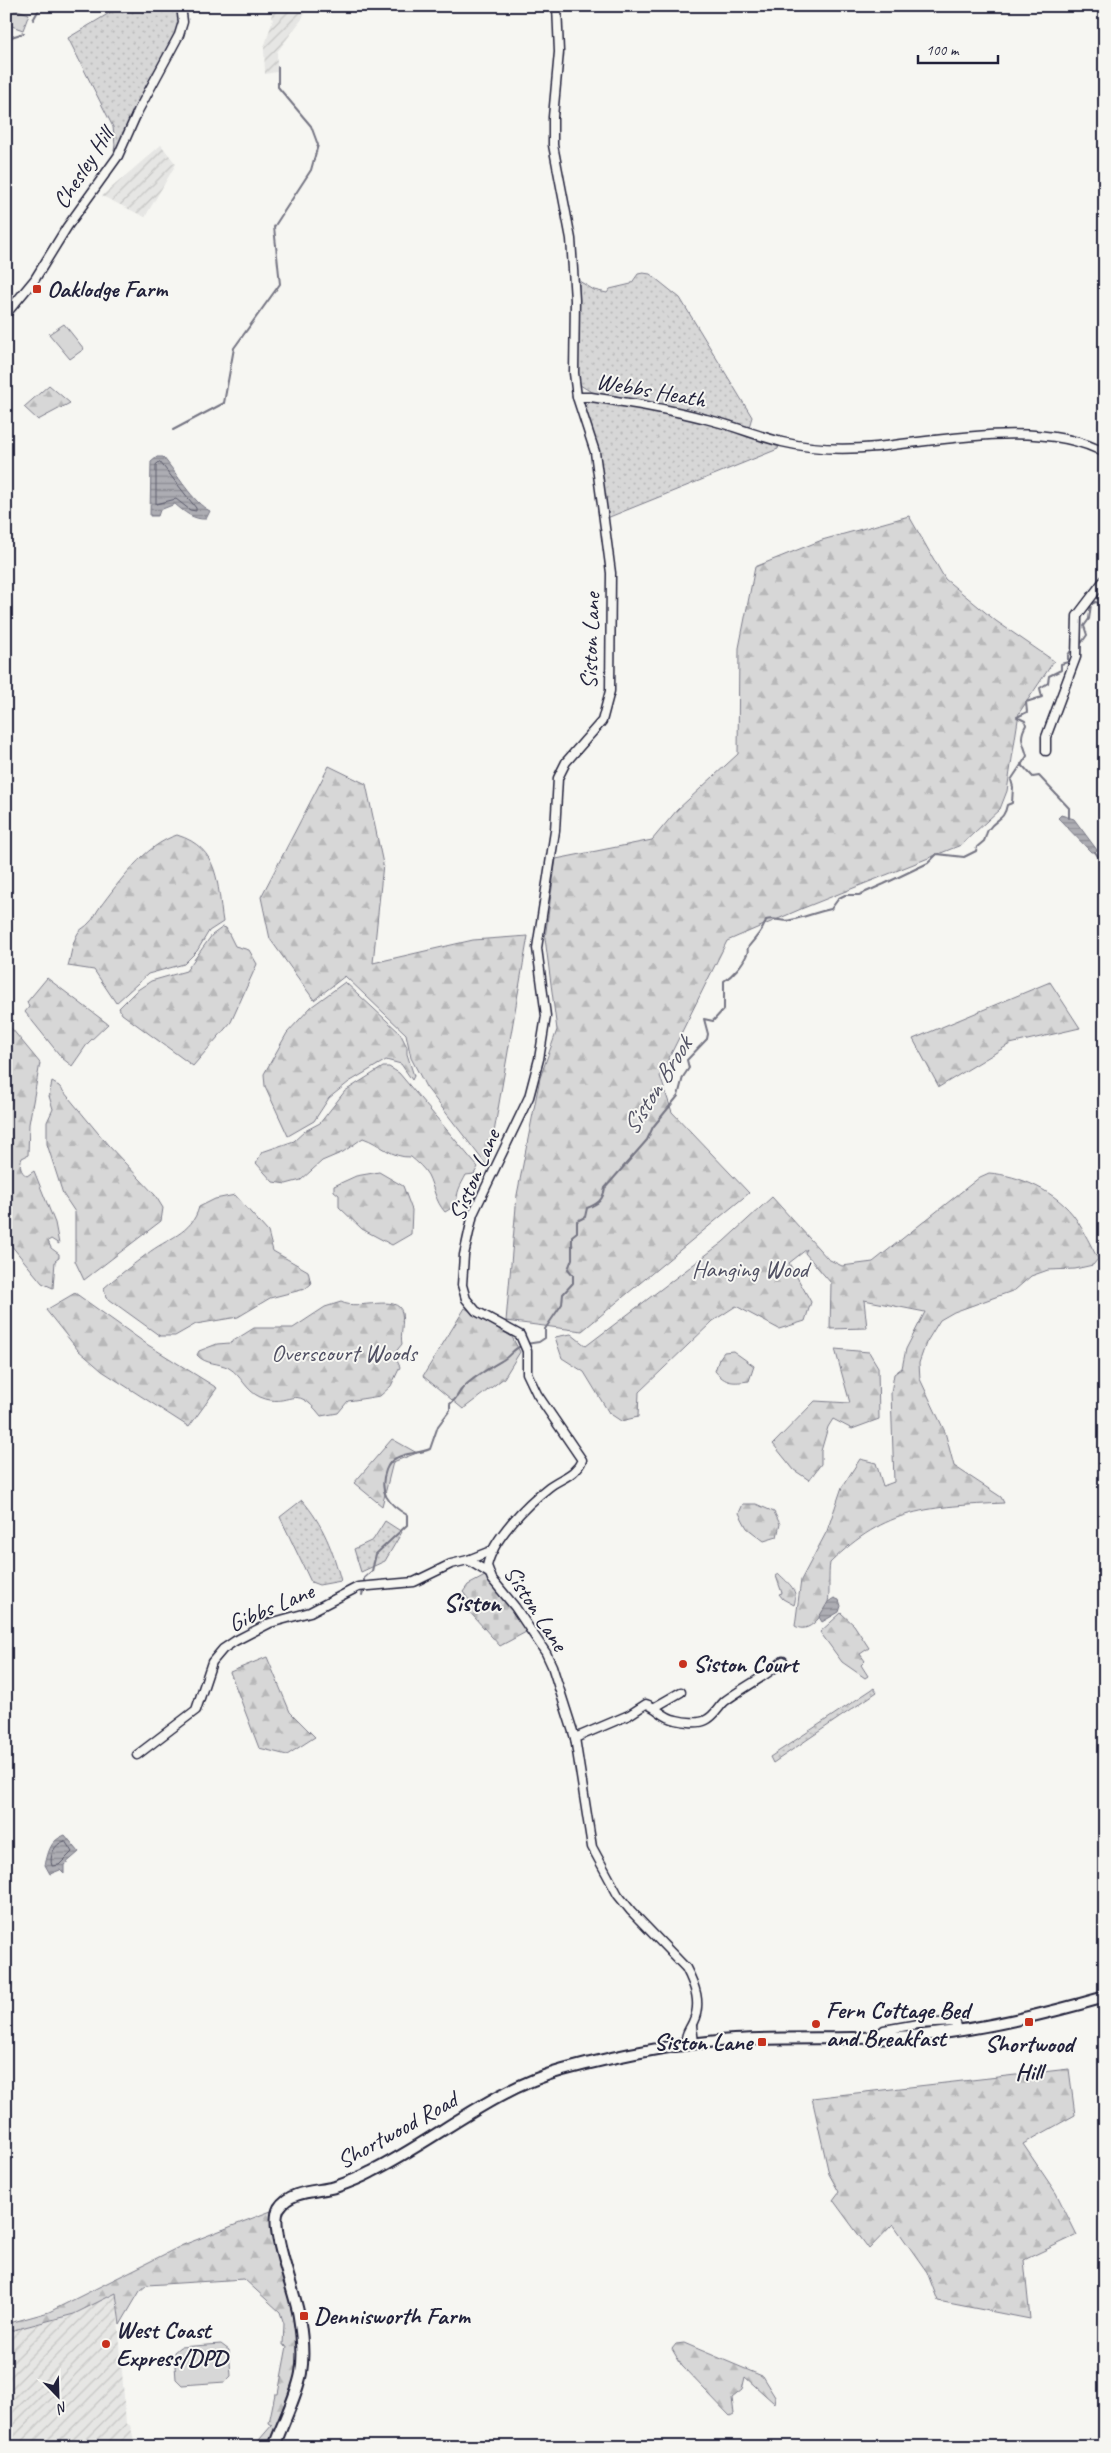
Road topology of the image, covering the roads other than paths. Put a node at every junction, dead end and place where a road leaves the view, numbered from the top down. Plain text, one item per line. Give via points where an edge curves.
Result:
1 (181, 6) edge
2 (557, 6) edge
3 (6, 314) edge
4 (578, 397) junction
5 (1105, 453) edge
6 (1105, 579) edge
7 (1046, 751) dead end
8 (493, 1550) junction
9 (468, 1560) junction
10 (489, 1573) junction
11 (783, 1661) dead end
12 (681, 1692) dead end
13 (655, 1707) junction
14 (575, 1738) junction
15 (137, 1755) dead end
16 (1105, 1997) edge
17 (690, 2044) junction
18 (274, 2447) edge

1 - 3 street, Chesley Hill via 183,22 180,35 138,111 118,156 67,227 35,279
2 - 4 street, Webbs Heath via 559,52 553,145 571,239 575,300 574,373
4 - 5 street, Webbs Heath via 684,413 792,444 876,447 949,437 1030,435 1071,441
4 - 8 street, Siston Lane via 595,452 604,509 611,586 610,691 602,721 566,762 558,778 555,831 537,948 546,1016 539,1059 529,1097 473,1214 461,1273 463,1292 470,1305 497,1324 515,1331 525,1344 527,1373 537,1394 582,1460 571,1474 533,1500
6 - 7 street via 1077,616 1076,657 1046,737
8 - 9 street, Gibbs Lane
8 - 10 street, Siston Lane via 487,1566
9 - 10 street
9 - 15 street, Gibbs Lane via 451,1564 414,1582 358,1587 310,1612 270,1623 235,1641 212,1662 196,1710
10 - 14 street, Siston Lane via 546,1653
11 - 13 street via 763,1678 723,1702 705,1721 676,1720 661,1714
12 - 13 street
13 - 14 street via 646,1704 629,1715
14 - 17 street, Siston Lane via 592,1847 627,1906 686,1968 692,1979 697,2010 685,2037
16 - 17 main road via 958,2030 880,2038 742,2039
17 - 18 main road, Shortwood Road via 586,2064 532,2081 455,2121 372,2172 287,2200 278,2209 280,2248 299,2314 302,2338 300,2374

